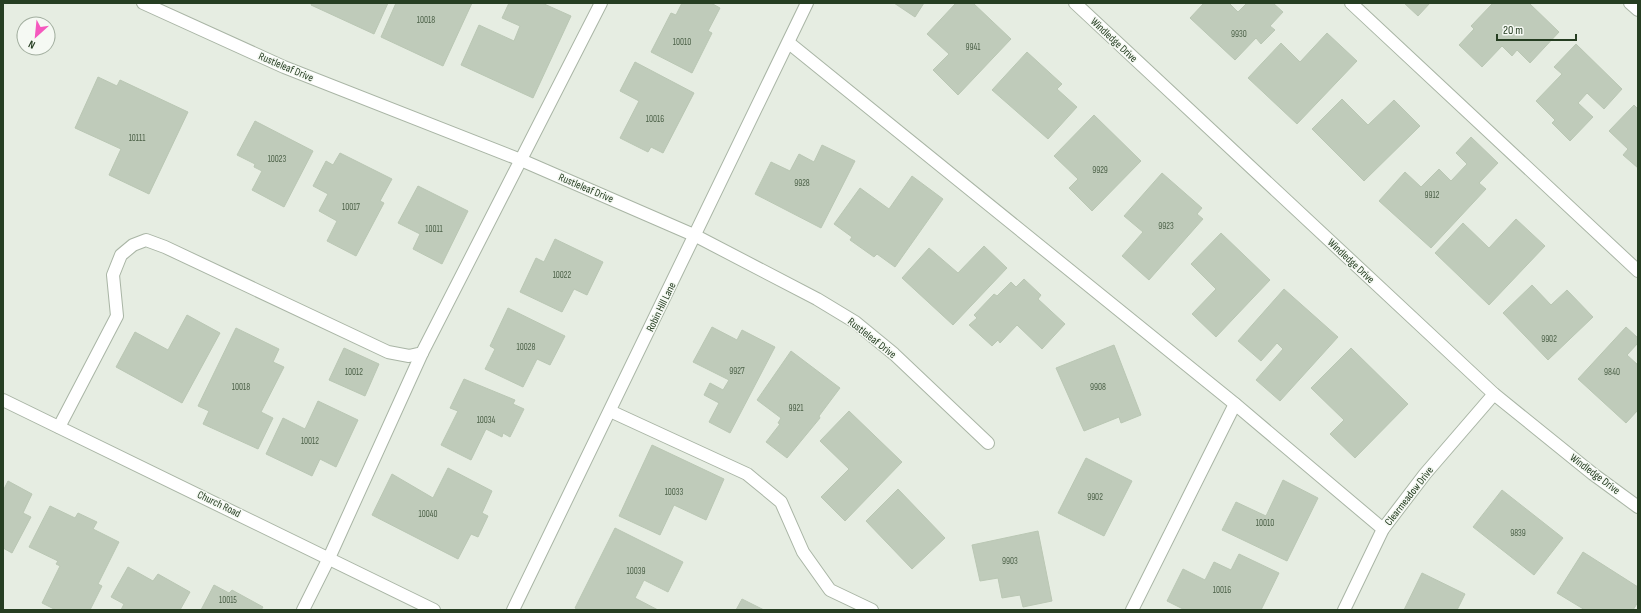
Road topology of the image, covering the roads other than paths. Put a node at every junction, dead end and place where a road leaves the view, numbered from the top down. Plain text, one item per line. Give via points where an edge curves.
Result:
1 (143, 3) edge
2 (601, 3) edge
3 (807, 3) edge
4 (1075, 3) edge
5 (1351, 3) edge
6 (1630, 3) edge
7 (1638, 10) edge
8 (789, 43) junction
9 (521, 160) junction
10 (696, 236) junction
11 (1638, 272) edge
12 (422, 353) junction
13 (1494, 394) junction
14 (3, 400) edge
15 (1235, 404) junction
16 (610, 411) junction
17 (58, 427) junction
18 (988, 443) dead end
19 (1638, 507) edge
20 (1383, 529) junction
21 (329, 558) junction
22 (303, 610) edge
23 (434, 610) edge
24 (513, 610) edge
25 (872, 610) edge
26 (1132, 610) edge
27 (1344, 610) edge

1 - 9 street, Rustleleaf Drive via 284,67
2 - 9 street
3 - 8 street, Robin Hill Lane
4 - 13 street, Windledge Drive
5 - 11 street
6 - 7 street
8 - 10 street, Robin Hill Lane
8 - 15 street
9 - 10 street, Rustleleaf Drive
9 - 12 street
10 - 16 street, Robin Hill Lane
10 - 18 street, Rustleleaf Drive via 817,299 855,322 894,354
12 - 17 street via 409,356 388,352 146,240 133,244 121,255 113,275 116,316
12 - 21 street
13 - 19 street, Windledge Drive
13 - 20 street, Clearmeadow Drive via 1425,474
14 - 17 street, Church Road
15 - 20 street
15 - 26 street
16 - 24 street, Robin Hill Lane
16 - 25 street via 747,474 781,502 803,552 830,590
17 - 21 street, Church Road
20 - 27 street, Clearmeadow Drive
21 - 22 street
21 - 23 street, Church Road

